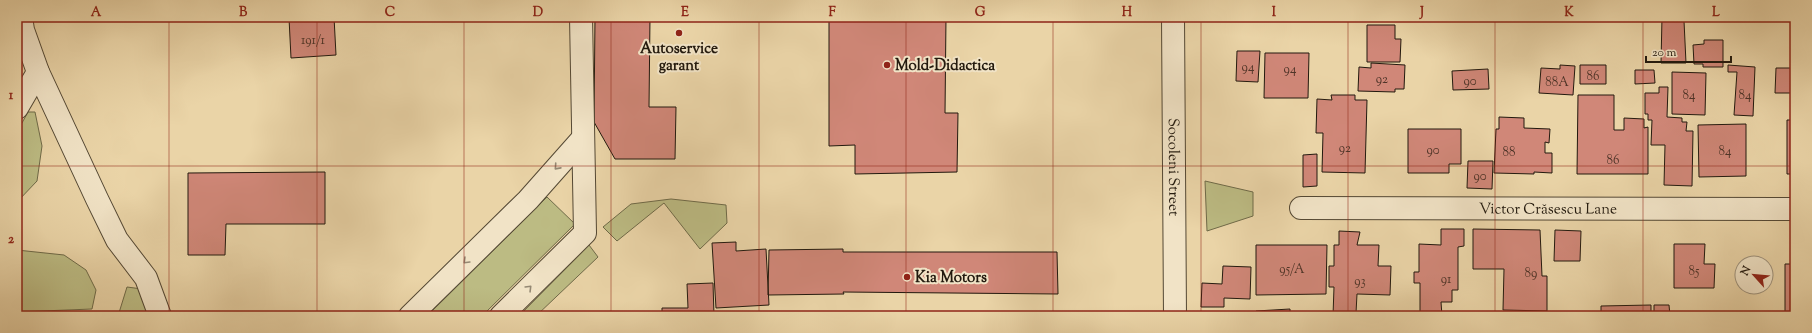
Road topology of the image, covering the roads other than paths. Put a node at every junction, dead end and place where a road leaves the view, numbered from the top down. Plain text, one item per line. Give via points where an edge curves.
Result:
1 (21, 17) edge
2 (581, 17) edge
3 (1172, 17) edge
4 (38, 72) junction
5 (17, 108) edge
6 (583, 138) junction
7 (1301, 208) dead end
8 (1795, 209) edge
9 (160, 316) edge
10 (410, 316) edge
11 (502, 316) edge
12 (1174, 316) edge

1 - 4 street
2 - 6 street
3 - 12 street, Socoleni Street
4 - 5 street
4 - 9 street via 117,240 146,278
6 -> 10 street via 528,200
11 -> 6 street via 585,233
7 - 8 street, Victor Crăsescu Lane

